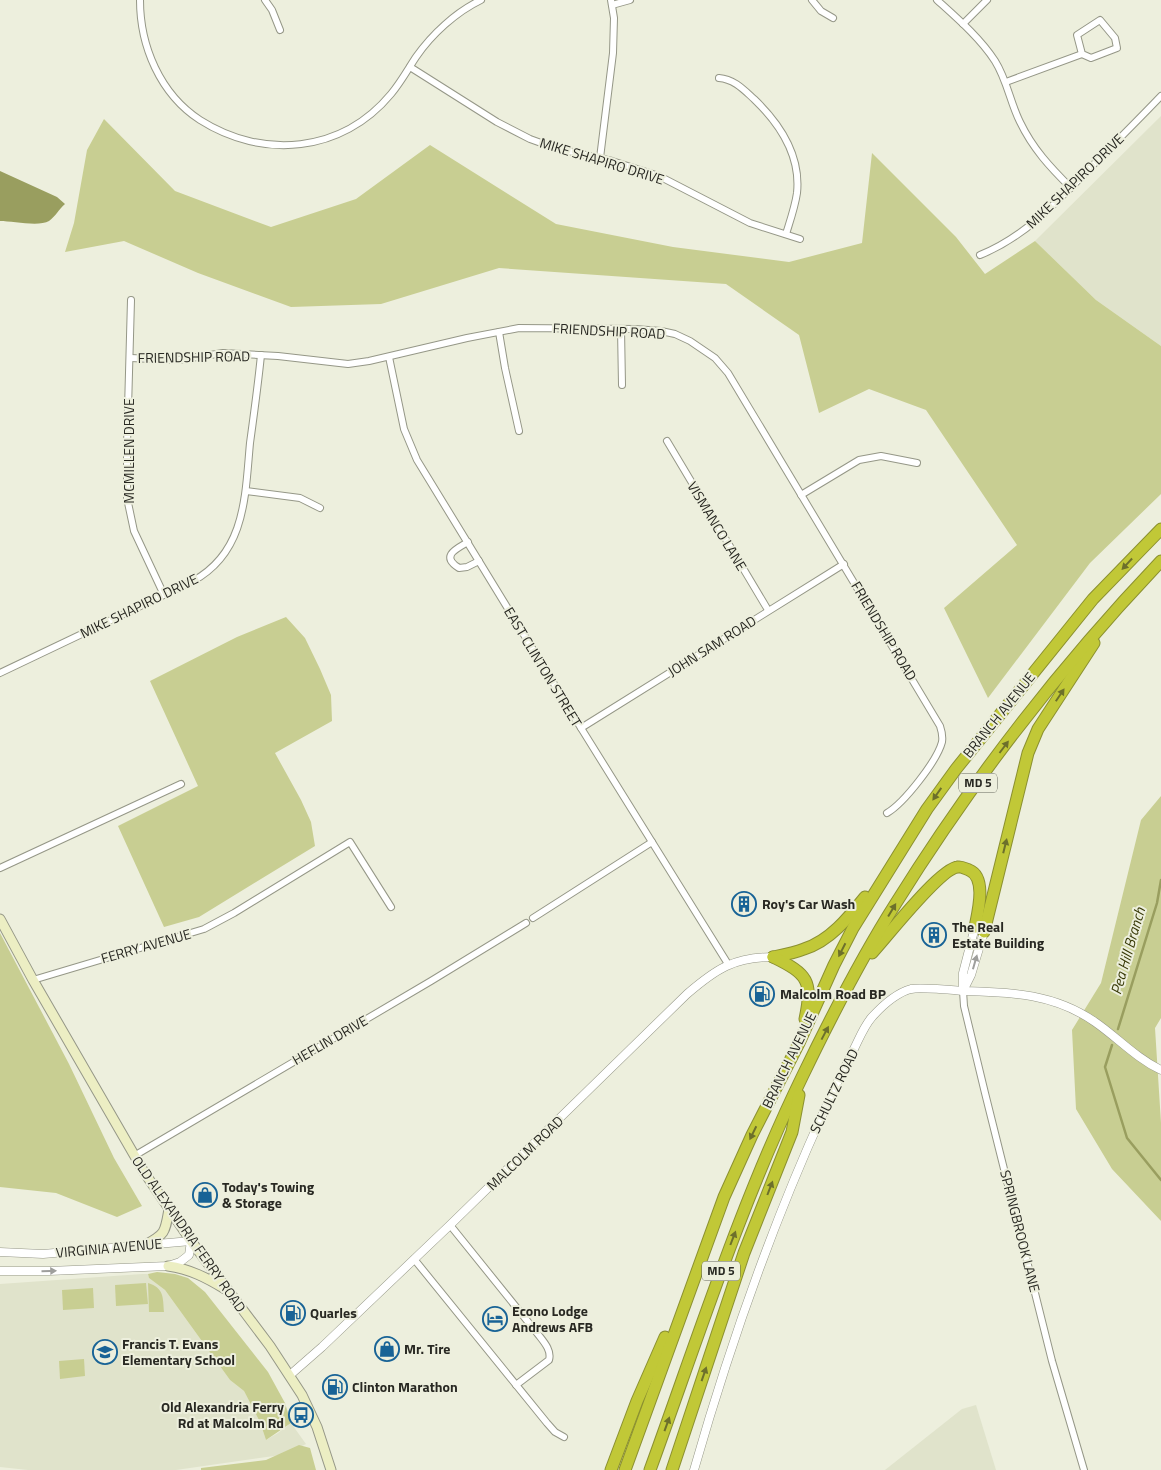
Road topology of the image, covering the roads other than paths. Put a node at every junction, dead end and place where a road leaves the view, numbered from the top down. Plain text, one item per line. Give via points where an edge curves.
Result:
1 (140, 0) edge
2 (265, 0) edge
3 (481, 0) edge
4 (630, 0) edge
5 (812, 0) edge
6 (937, 0) edge
7 (987, 0) edge
8 (612, 2) edge
9 (833, 18) dead end
10 (963, 24) junction
11 (280, 30) dead end
12 (1082, 54) junction
13 (410, 67) junction
14 (719, 78) dead end
15 (1006, 82) junction
16 (1161, 96) edge
17 (600, 158) junction
18 (1071, 188) junction
19 (786, 234) junction
20 (800, 239) dead end
21 (980, 255) dead end
22 (131, 300) dead end
23 (621, 329) junction
24 (500, 332) junction
25 (261, 355) junction
26 (389, 357) junction
27 (130, 358) junction
28 (622, 385) dead end
29 (519, 431) dead end
30 (667, 441) dead end
31 (917, 463) dead end
32 (246, 491) junction
33 (801, 495) junction
34 (320, 508) dead end
35 (1161, 529) edge
36 (468, 542) junction
37 (479, 561) junction
38 (1161, 561) edge
39 (844, 564) junction
40 (164, 595) junction
41 (768, 610) junction
42 (1114, 612) junction
43 (0, 673) edge
44 (581, 728) junction
45 (181, 784) dead end
46 (887, 813) dead end
47 (652, 842) junction
48 (903, 849) junction
49 (0, 868) edge
50 (391, 907) dead end
51 (533, 918) dead end
52 (0, 919) edge
53 (526, 923) dead end
54 (980, 929) junction
55 (773, 957) junction
56 (728, 964) junction
57 (859, 967) junction
58 (33, 980) junction
59 (963, 991) junction
60 (800, 1043) junction
61 (1161, 1070) edge
62 (802, 1076) junction
63 (134, 1156) junction
64 (169, 1209) junction
65 (450, 1225) junction
66 (191, 1241) junction
67 (145, 1245) junction
68 (0, 1252) edge
69 (414, 1259) junction
70 (168, 1266) junction
71 (0, 1270) edge
72 (696, 1278) junction
73 (229, 1291) junction
74 (290, 1375) junction
75 (516, 1385) junction
76 (564, 1437) dead end
77 (331, 1470) edge
78 (611, 1470) edge
79 (625, 1470) edge
80 (650, 1470) edge
81 (672, 1470) edge
82 (694, 1470) edge
83 (1084, 1470) edge

1 - 13 street via 144,40 154,67 168,90 201,120 226,134 250,142 273,146 296,144 342,132 380,106
2 - 11 street
3 - 13 street via 461,12 431,38
4 - 8 street
5 - 9 street
6 - 10 street
7 - 10 street
8 - 17 street via 613,53
10 - 15 street via 995,60
12 - 12 street via 1091,58 1116,48 1115,38 1100,20 1077,35
12 - 15 street
13 - 17 street, MIKE SHAPIRO DRIVE via 523,136 555,148
14 - 19 street via 742,88 773,119 788,143 795,161 797,194
15 - 18 street via 1020,121 1037,152
16 - 18 street, MIKE SHAPIRO DRIVE
17 - 19 street, MIKE SHAPIRO DRIVE via 659,176 750,223
18 - 21 street, MIKE SHAPIRO DRIVE via 1022,232
19 - 20 street, MIKE SHAPIRO DRIVE
22 - 27 street, MCMILLEN DRIVE
23 - 24 street, FRIENDSHIP ROAD via 529,328
23 - 28 street
23 - 33 street, FRIENDSHIP ROAD via 675,334 700,346 715,358 728,372
24 - 26 street, FRIENDSHIP ROAD
24 - 29 street
25 - 26 street, FRIENDSHIP ROAD via 348,364
25 - 27 street, FRIENDSHIP ROAD via 223,353 178,360
25 - 32 street, MIKE SHAPIRO DRIVE
26 - 36 street, EAST CLINTON STREET via 401,416 413,451
27 - 40 street, MCMILLEN DRIVE via 129,509 138,540
30 - 41 street, VISMANCO LANE
31 - 33 street via 881,456 859,460
32 - 34 street via 300,498
32 - 40 street, MIKE SHAPIRO DRIVE via 238,526 216,565 199,578
33 - 39 street, FRIENDSHIP ROAD
35 -> 48 highway, BRANCH AVENUE / MD 5 via 1093,600 956,769
36 - 37 street, EAST CLINTON STREET
36 - 37 street via 452,551 452,561 463,568
37 - 44 street, EAST CLINTON STREET
38 - 42 highway, BRANCH AVENUE / MD 5
39 - 41 street, JOHN SAM ROAD
39 - 46 street, FRIENDSHIP ROAD via 942,730 942,744 934,760 904,800
40 - 43 street, MIKE SHAPIRO DRIVE
41 - 44 street, JOHN SAM ROAD
54 -> 42 highway via 1028,753 1038,729
57 -> 42 highway, BRANCH AVENUE / MD 5 via 894,905 996,757 1070,660
44 - 47 street, EAST CLINTON STREET
45 - 49 street
47 - 51 street
47 - 56 street, EAST CLINTON STREET
48 - 55 highway via 848,919 805,949
48 -> 60 highway, BRANCH AVENUE / MD 5 via 853,928
50 - 58 street, FERRY AVENUE via 350,842 217,923
52 - 58 main road, OLD ALEXANDRIA FERRY ROAD
53 - 63 street, HEFLIN DRIVE
54 - 57 highway via 979,886 972,871 958,866 931,885
54 - 59 street via 971,975
55 - 56 street, MALCOLM ROAD via 750,958
55 - 60 highway via 803,974 808,988
56 - 65 street, MALCOLM ROAD via 687,994
62 -> 57 highway, BRANCH AVENUE / MD 5
58 - 63 main road, OLD ALEXANDRIA FERRY ROAD
59 - 61 street, SCHULTZ ROAD via 1035,996 1059,1002 1083,1014 1133,1053
59 - 82 street, SCHULTZ ROAD via 912,989 888,1001 870,1019 807,1146 774,1228 717,1389
59 - 83 street, SPRINGBROOK LANE via 964,1006 1052,1361
60 -> 72 highway, BRANCH AVENUE / MD 5 via 724,1197
80 -> 62 highway, BRANCH AVENUE / MD 5 via 744,1211
81 -> 62 highway via 744,1253 792,1132
63 - 64 main road, OLD ALEXANDRIA FERRY ROAD
64 - 66 main road, OLD ALEXANDRIA FERRY ROAD
64 - 67 main road via 162,1235
65 - 69 street, MALCOLM ROAD
65 - 75 street via 538,1333 548,1350 549,1360
66 - 67 street, VIRGINIA AVENUE
66 - 70 street, VIRGINIA AVENUE via 189,1255
66 - 73 main road, OLD ALEXANDRIA FERRY ROAD
67 - 68 street, VIRGINIA AVENUE via 43,1254
69 - 74 street, MALCOLM ROAD
69 - 75 street
71 -> 70 street, VIRGINIA AVENUE
70 - 73 main road via 189,1270
72 - 78 highway via 668,1330
72 - 79 highway, BRANCH AVENUE / MD 5
73 - 74 main road, OLD ALEXANDRIA FERRY ROAD
74 - 77 main road, OLD ALEXANDRIA FERRY ROAD via 314,1418
75 - 76 street via 555,1432

